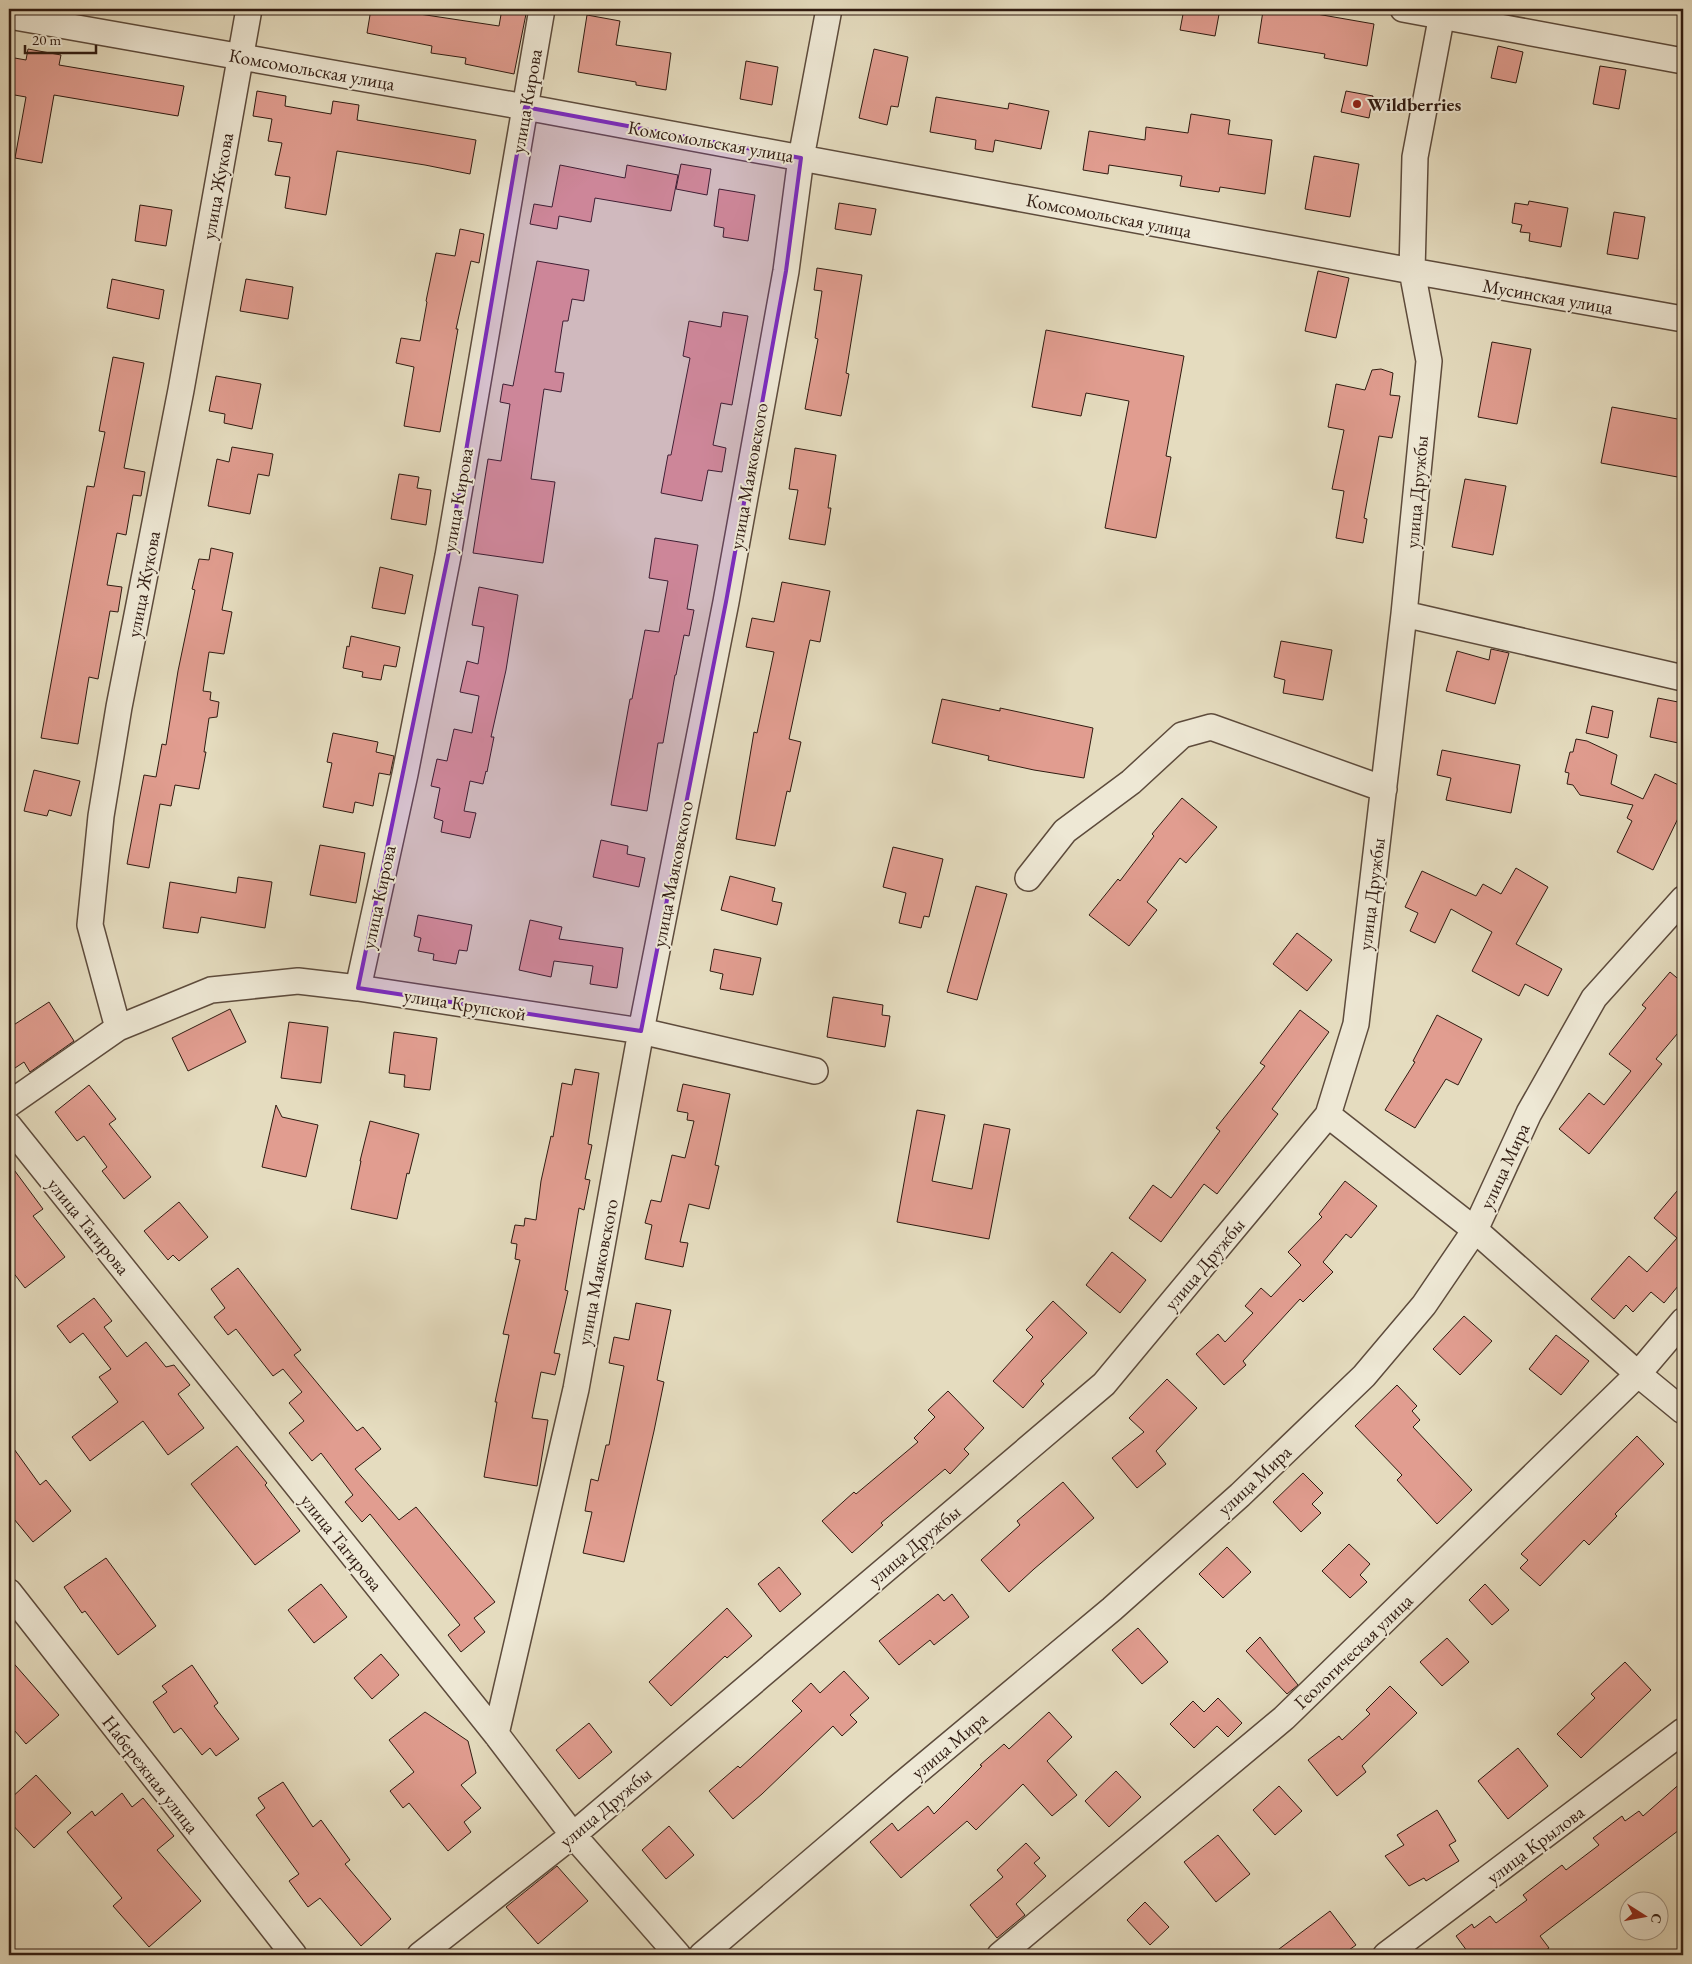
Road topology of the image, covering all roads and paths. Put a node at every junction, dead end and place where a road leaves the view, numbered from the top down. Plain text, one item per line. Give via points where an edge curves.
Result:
1 (249, 9) edge
2 (542, 9) edge
3 (830, 9) edge
4 (1403, 9) edge
5 (1442, 13) edge
6 (9, 16) edge
7 (240, 56) junction
8 (1683, 61) edge
9 (525, 107) junction
10 (801, 158) junction
11 (1412, 271) junction
12 (1683, 319) edge
13 (1404, 614) junction
14 (1683, 678) edge
15 (1384, 789) junction
16 (1028, 878) dead end
17 (1683, 899) edge
18 (358, 988) junction
19 (118, 1028) junction
20 (641, 1031) junction
21 (815, 1071) dead end
22 (9, 1104) edge
23 (1328, 1114) junction
24 (9, 1126) edge
25 (1475, 1230) junction
26 (1683, 1322) edge
27 (1638, 1374) junction
28 (1683, 1411) edge
29 (9, 1592) edge
30 (1683, 1731) edge
31 (496, 1734) junction
32 (572, 1835) junction
33 (294, 1955) edge
34 (420, 1955) edge
35 (678, 1955) edge
36 (702, 1955) edge
37 (1000, 1955) edge
38 (1386, 1955) edge

1 - 7 street, улица Жукова
2 - 9 street, улица Кирова
3 - 10 street, улица Маяковского
4 - 5 street
5 - 8 street
5 - 11 street, улица Дружбы via 1415,157
6 - 7 street, Комсомольская улица
7 - 9 street, Комсомольская улица
7 - 19 street, улица Жукова via 101,816 90,925
9 - 10 street, Комсомольская улица
9 - 18 street, улица Кирова via 448,556
10 - 11 street, Комсомольская улица
10 - 20 street, улица Маяковского via 786,271 728,592
11 - 12 street, Мусинская улица
11 - 13 street, улица Дружбы via 1428,361
13 - 14 street
13 - 15 street, улица Дружбы
15 - 16 street via 1211,727 1182,735 1131,782 1064,831
15 - 23 street, улица Дружбы via 1356,1024
17 - 25 street, улица Мира via 1594,998 1529,1113
18 - 19 street, улица Крупской via 298,981 210,990
18 - 20 street, улица Крупской
19 - 22 street
20 - 21 street, улица Крупской
20 - 31 street, улица Маяковского via 576,1389
23 - 25 street
23 - 32 street, улица Дружбы via 1104,1384
24 - 31 street, улица Тагирова
25 - 27 street
25 - 36 street, улица Мира via 1424,1305 1364,1376 1240,1495 1112,1609
26 - 27 street, Геологическая улица
27 - 28 street
27 - 37 street, Геологическая улица via 1284,1718
29 - 33 street, Набережная улица
30 - 38 street, улица Крылова
31 - 32 street, улица Тагирова
32 - 34 street, улица Дружбы
32 - 35 street, улица Тагирова

